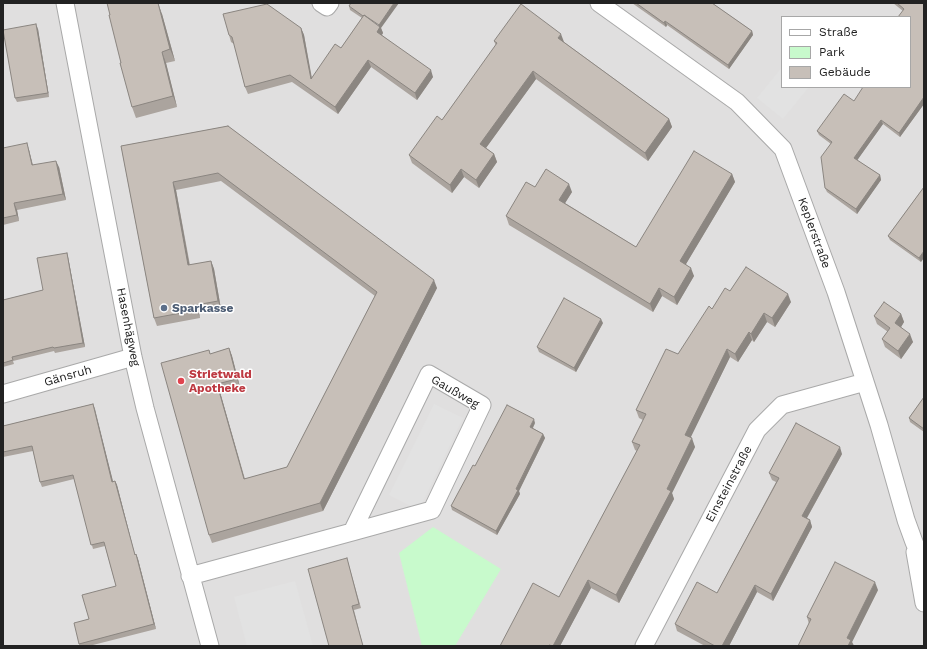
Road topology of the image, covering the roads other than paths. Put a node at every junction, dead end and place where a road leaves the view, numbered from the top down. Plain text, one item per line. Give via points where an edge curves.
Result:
1 (65, 3) edge
2 (321, 3) edge
3 (330, 3) edge
4 (599, 3) edge
5 (133, 357) junction
6 (865, 382) junction
7 (3, 394) edge
8 (352, 532) junction
9 (914, 542) junction
10 (924, 565) edge
11 (190, 576) junction
12 (924, 603) edge
13 (210, 646) edge
14 (644, 646) edge

1 - 5 street, Hasenhägweg
2 - 3 street via 327,8
4 - 6 street, Keplerstraße via 737,102 783,149 836,292
5 - 7 street, Gänsruh
5 - 11 street, Hasenhägweg via 144,408
6 - 9 street, Keplerstraße
6 - 14 street, Einsteinstraße via 782,405 757,430
8 - 8 street, Gaußweg via 432,510 482,405 429,374
8 - 11 street, Gaußweg
9 - 10 street, Keplerstraße
9 - 12 street, Keplerstraße
11 - 13 street, Hasenhägweg

